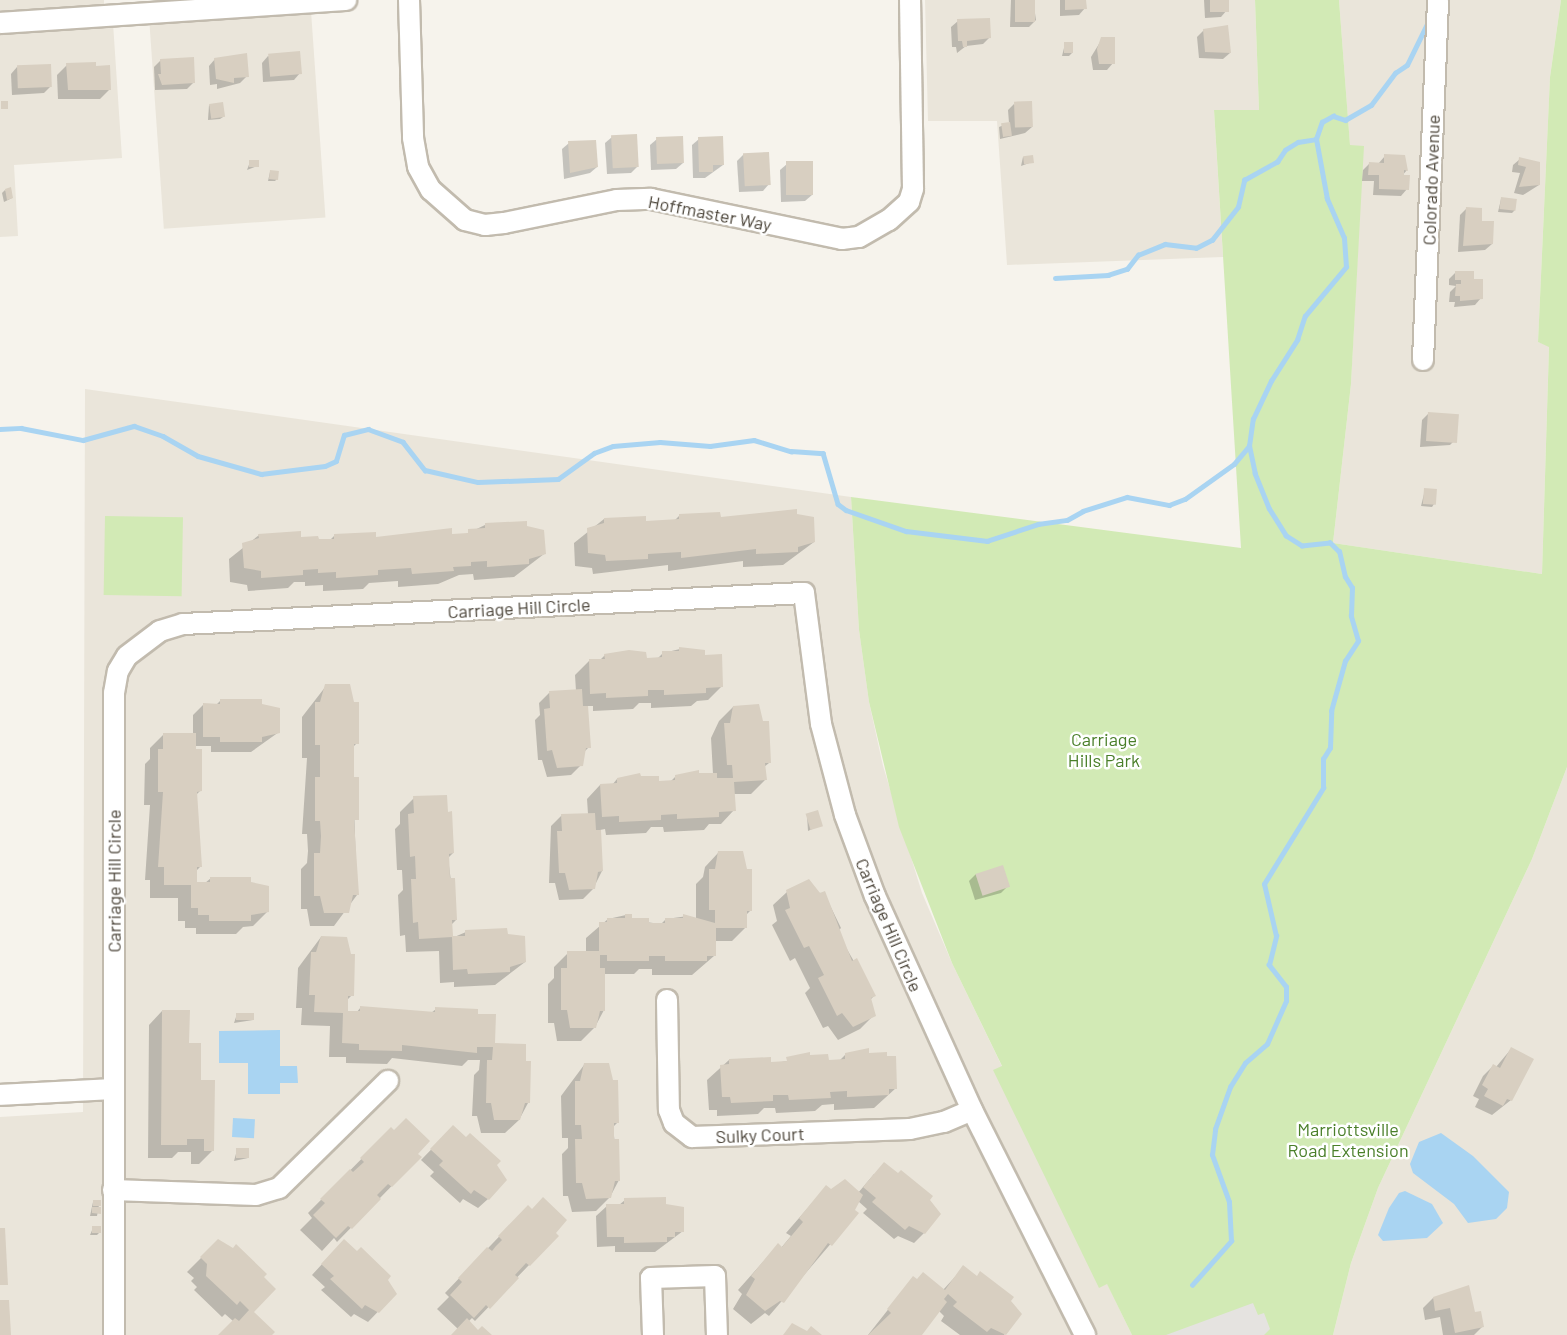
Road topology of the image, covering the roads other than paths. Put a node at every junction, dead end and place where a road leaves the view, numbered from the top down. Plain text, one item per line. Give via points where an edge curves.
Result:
1 (346, 0) edge
2 (409, 0) edge
3 (910, 0) edge
4 (1438, 0) edge
5 (0, 22) edge
6 (1423, 360) dead end
7 (667, 1000) dead end
8 (388, 1081) dead end
9 (113, 1089) junction
10 (0, 1095) edge
11 (972, 1110) junction
12 (113, 1190) junction
13 (114, 1335) edge
14 (653, 1335) edge
15 (717, 1335) edge
16 (1085, 1335) edge

1 - 5 street
2 - 3 street, Hoffmaster Way via 413,138 418,167 431,190 465,220 485,225 504,223 617,200 651,200 842,239 859,237 882,224 909,202 914,189
4 - 6 street, Colorado Avenue
7 - 11 street, Sulky Court via 669,1110 674,1123 692,1137 910,1129 944,1122
8 - 12 street via 279,1188 256,1195
9 - 10 street
9 - 11 street, Carriage Hill Circle via 114,693 118,671 142,642 183,624 804,593 821,724 845,814 875,896
9 - 12 street, Carriage Hill Circle
11 - 16 street, Carriage Hill Circle
12 - 13 street, Carriage Hill Circle
14 - 15 street via 651,1278 715,1276

